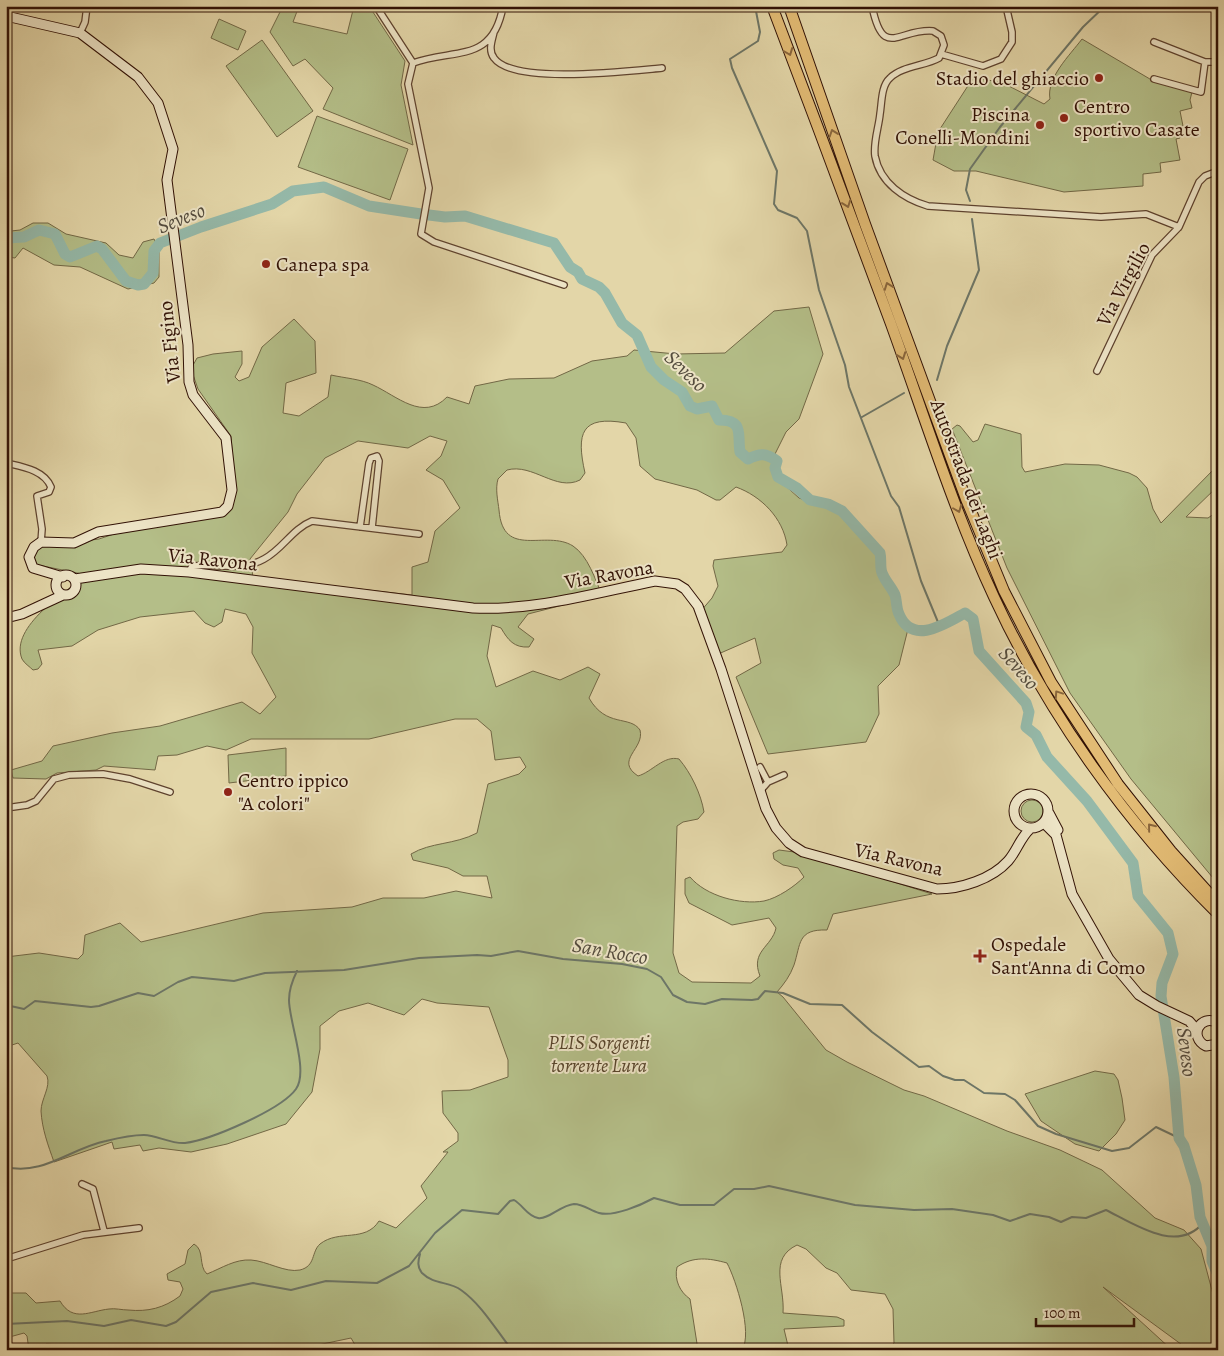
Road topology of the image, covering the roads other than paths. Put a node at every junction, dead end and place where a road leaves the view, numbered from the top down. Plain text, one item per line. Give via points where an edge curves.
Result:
1 (87, 6) edge
2 (376, 6) edge
3 (503, 6) edge
4 (772, 6) edge
5 (789, 6) edge
6 (872, 6) edge
7 (1006, 6) edge
8 (6, 16) edge
9 (494, 32) junction
10 (80, 33) junction
11 (1154, 42) dead end
12 (941, 54) junction
13 (1205, 62) junction
14 (1218, 62) edge
15 (413, 63) junction
16 (662, 68) dead end
17 (1154, 79) dead end
18 (1218, 171) edge
19 (1179, 227) junction
20 (564, 285) dead end
21 (1097, 371) dead end
22 (6, 462) edge
23 (367, 482) junction
24 (376, 484) junction
25 (360, 527) junction
26 (372, 528) junction
27 (420, 534) dead end
28 (41, 542) junction
29 (189, 572) junction
30 (51, 574) junction
31 (63, 577) junction
32 (76, 583) junction
33 (56, 585) junction
34 (63, 594) junction
35 (41, 604) junction
36 (6, 618) edge
37 (760, 767) dead end
38 (784, 775) dead end
39 (768, 782) junction
40 (761, 790) junction
41 (170, 792) dead end
42 (6, 808) edge
43 (1049, 813) junction
44 (1044, 823) junction
45 (1019, 824) junction
46 (1030, 829) junction
47 (1021, 838) junction
48 (1218, 903) edge
49 (1218, 914) edge
50 (1112, 962) junction
51 (1177, 1016) junction
52 (1204, 1021) junction
53 (1218, 1023) edge
54 (1197, 1030) junction
55 (1216, 1046) edge
56 (82, 1184) dead end
57 (138, 1228) dead end
58 (104, 1231) junction
59 (6, 1259) edge

1 - 10 street
2 - 15 street
3 - 9 street
4 -> 49 highway, Autostrada dei Laghi via 994,598 1041,688 1088,758 1142,831
48 -> 5 highway, Autostrada dei Laghi via 1171,851 1118,784 1051,682 1004,591 966,499
6 - 12 street via 880,33 891,38 933,31 943,40
7 - 12 street via 1012,42 1001,59 983,66
8 - 10 street, Via Figino
9 - 15 street via 482,45 466,53
9 - 16 street via 490,50 494,58 520,72 594,74
10 - 28 street, Via Figino via 138,77 158,103 173,149 168,180 188,345 189,382 193,395 226,438 232,490 228,506 222,512 98,532 74,543
11 - 13 street
12 - 19 street via 935,60 896,73 884,87 875,155 884,176 900,193 928,206 1101,217 1146,214
13 - 14 street
13 - 17 street via 1201,92
15 - 20 street via 408,84 429,188 421,234 434,242
18 - 19 street, Via Virgilio via 1199,182
19 - 21 street, Via Virgilio via 1152,255
22 - 28 street via 36,471 49,482 49,492 37,496
23 - 24 street
23 - 24 street via 371,458 377,456
23 - 25 street
24 - 26 street
25 - 26 street
25 - 29 street via 312,521 303,524 281,547 252,564 199,565 192,566
26 - 27 street
28 - 30 street via 31,552 29,561 37,570
29 - 32 street, Via Ravona via 141,569
29 - 40 street, Via Ravona via 502,609 534,606 655,581 677,584 698,606
30 - 31 street
30 - 33 street
31 - 32 street
31 - 33 street
32 - 34 street, Via Ravona via 72,592
33 - 34 street
33 - 35 street
34 - 35 street
35 - 36 street
37 - 39 street
38 - 39 street
39 - 40 street
40 - 47 street, Via Ravona via 776,828 789,843 803,852 937,889 964,885 996,871 1008,861
41 - 42 street via 103,774 69,775 54,779 36,801
43 - 44 street
43 - 45 street via 1042,797 1026,795 1015,807 1015,818
43 - 50 street via 1062,840 1076,893
44 - 46 street
44 - 50 street via 1058,841 1076,903
45 - 46 street
45 - 47 street
46 - 47 street, Via Ravona
50 - 51 street via 1139,995
51 - 52 street
51 - 54 street via 1189,1021
52 - 53 street
52 - 54 street
54 - 55 street via 1200,1042
56 - 58 street via 93,1189
57 - 58 street
58 - 59 street

